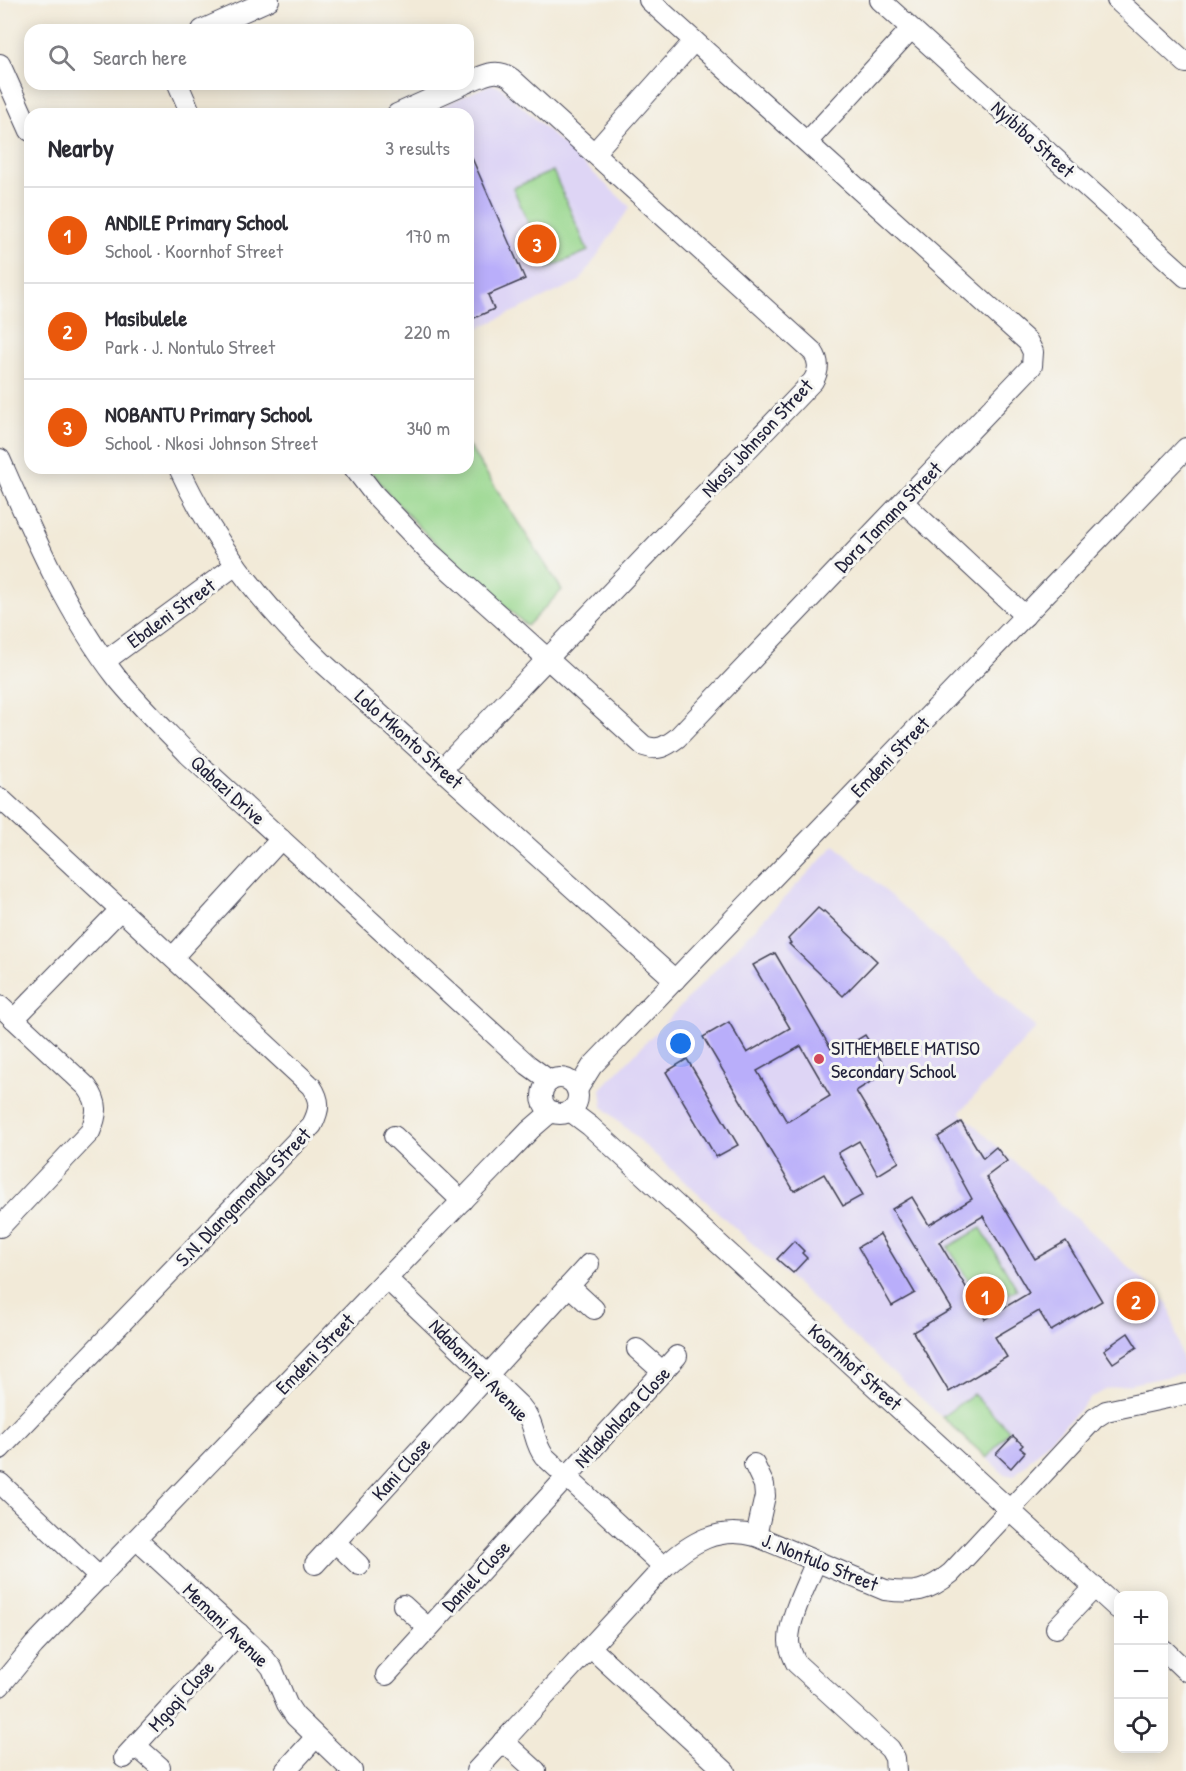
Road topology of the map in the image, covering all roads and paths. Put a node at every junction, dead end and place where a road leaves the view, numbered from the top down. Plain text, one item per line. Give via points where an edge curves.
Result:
1 (269, 0) edge
2 (649, 0) edge
3 (880, 0) edge
4 (1117, 0) edge
5 (215, 24) edge
6 (911, 29) junction
7 (694, 41) junction
8 (1186, 63) edge
9 (0, 64) edge
10 (474, 79) edge
11 (181, 90) edge
12 (450, 90) edge
13 (188, 108) edge
14 (410, 108) edge
15 (24, 118) edge
16 (807, 142) junction
17 (594, 153) junction
18 (1186, 277) edge
19 (1186, 448) edge
20 (0, 459) edge
21 (182, 474) edge
22 (359, 474) edge
23 (903, 502) junction
24 (236, 565) junction
25 (1025, 616) junction
26 (548, 659) junction
27 (105, 661) junction
28 (442, 769) junction
29 (0, 798) edge
30 (281, 839) junction
31 (121, 909) junction
32 (173, 957) junction
33 (675, 980) junction
34 (7, 1012) edge
35 (560, 1096) junction
36 (394, 1136) dead end
37 (462, 1201) junction
38 (0, 1227) edge
39 (589, 1264) dead end
40 (387, 1279) junction
41 (569, 1286) junction
42 (594, 1309) dead end
43 (637, 1349) dead end
44 (677, 1356) dead end
45 (663, 1372) junction
46 (488, 1375) junction
47 (1186, 1394) edge
48 (0, 1449) edge
49 (754, 1464) dead end
50 (566, 1477) junction
51 (0, 1483) edge
52 (1010, 1509) junction
53 (756, 1536) junction
54 (137, 1540) junction
55 (335, 1542) junction
56 (816, 1561) junction
57 (315, 1564) dead end
58 (359, 1565) dead end
59 (664, 1567) junction
60 (100, 1578) junction
61 (1095, 1587) junction
62 (1114, 1604) edge
63 (403, 1605) dead end
64 (428, 1628) junction
65 (1056, 1628) dead end
66 (239, 1634) junction
67 (590, 1647) junction
68 (1168, 1654) edge
69 (1186, 1671) edge
70 (386, 1675) dead end
71 (0, 1686) edge
72 (316, 1737) junction
73 (504, 1741) junction
74 (160, 1767) dead end
75 (285, 1771) edge
76 (352, 1771) edge
77 (476, 1771) edge
78 (536, 1771) edge
79 (725, 1771) edge
80 (896, 1771) edge

1 - 5 street
2 - 7 street, Dora Tamana Street
3 - 6 street, Nyibiba Street
4 - 8 street
6 - 16 street
6 - 18 street, Nyibiba Street
7 - 16 street, Dora Tamana Street
7 - 17 street
9 - 15 street
10 - 17 street, Nkosi Johnson Street via 490,72 507,75
11 - 13 street
12 - 14 street, Nkosi Johnson Street
16 - 23 street, Dora Tamana Street via 1028,342 1033,352 1032,366 1021,380
17 - 26 street, Nkosi Johnson Street via 813,352 818,369 813,381
19 - 25 street, Emdeni Street
20 - 27 street, Qabazi Drive via 41,552
21 - 24 street, Lolo Mkonto Street
22 - 26 street, Dora Tamana Street via 427,550
23 - 25 street
23 - 26 street, Dora Tamana Street via 665,747 644,746
24 - 27 street, Ebaleni Street
24 - 28 street, Lolo Mkonto Street via 304,645
25 - 33 street, Emdeni Street
26 - 28 street, Nkosi Johnson Street
27 - 30 street, Qabazi Drive via 189,755
28 - 33 street, Lolo Mkonto Street
29 - 31 street, S.N. Dlangamandla Street
30 - 32 street
30 - 35 street, Qabazi Drive
31 - 32 street, S.N. Dlangamandla Street
31 - 34 street
32 - 48 street, S.N. Dlangamandla Street via 311,1086 320,1104 318,1114 312,1125
33 - 35 street, Emdeni Street
34 - 38 street via 87,1087 97,1115 90,1132
35 - 37 street, Emdeni Street
35 - 52 street, Koornhof Street
36 - 37 street
37 - 40 street, Emdeni Street
39 - 41 street, Kani Close
40 - 46 street, Ndabaninzi Avenue
40 - 54 street, Emdeni Street
41 - 42 street
41 - 46 street, Kani Close
43 - 45 street
44 - 45 street, Ntlakohlaza Close
45 - 50 street, Ntlakohlaza Close
46 - 50 street, Ndabaninzi Avenue via 530,1417 541,1452
46 - 55 street, Kani Close
47 - 52 street, J. Nontulo Street via 1106,1411 1095,1418
49 - 53 street via 765,1496
50 - 59 street, Ndabaninzi Avenue
50 - 64 street, Daniel Close
51 - 60 street
52 - 56 street, J. Nontulo Street via 951,1573 928,1589 906,1593 885,1590
52 - 61 street, Koornhof Street
53 - 56 street, J. Nontulo Street
53 - 59 street, J. Nontulo Street via 725,1532 693,1544
54 - 60 street, Emdeni Street
54 - 66 street, Memani Avenue
55 - 57 street, Kani Close
55 - 58 street
56 - 80 street via 791,1626 791,1652 796,1663 890,1749
59 - 67 street, J. Nontulo Street
60 - 71 street, Emdeni Street
61 - 62 street, Koornhof Street
61 - 65 street
63 - 64 street
64 - 70 street, Daniel Close
66 - 72 street, Memani Avenue via 272,1668 287,1704
66 - 74 street, Mgoqi Close via 130,1752
67 - 73 street, J. Nontulo Street
67 - 79 street
68 - 69 street
72 - 75 street
72 - 76 street, Memani Avenue
73 - 77 street, J. Nontulo Street
73 - 78 street

